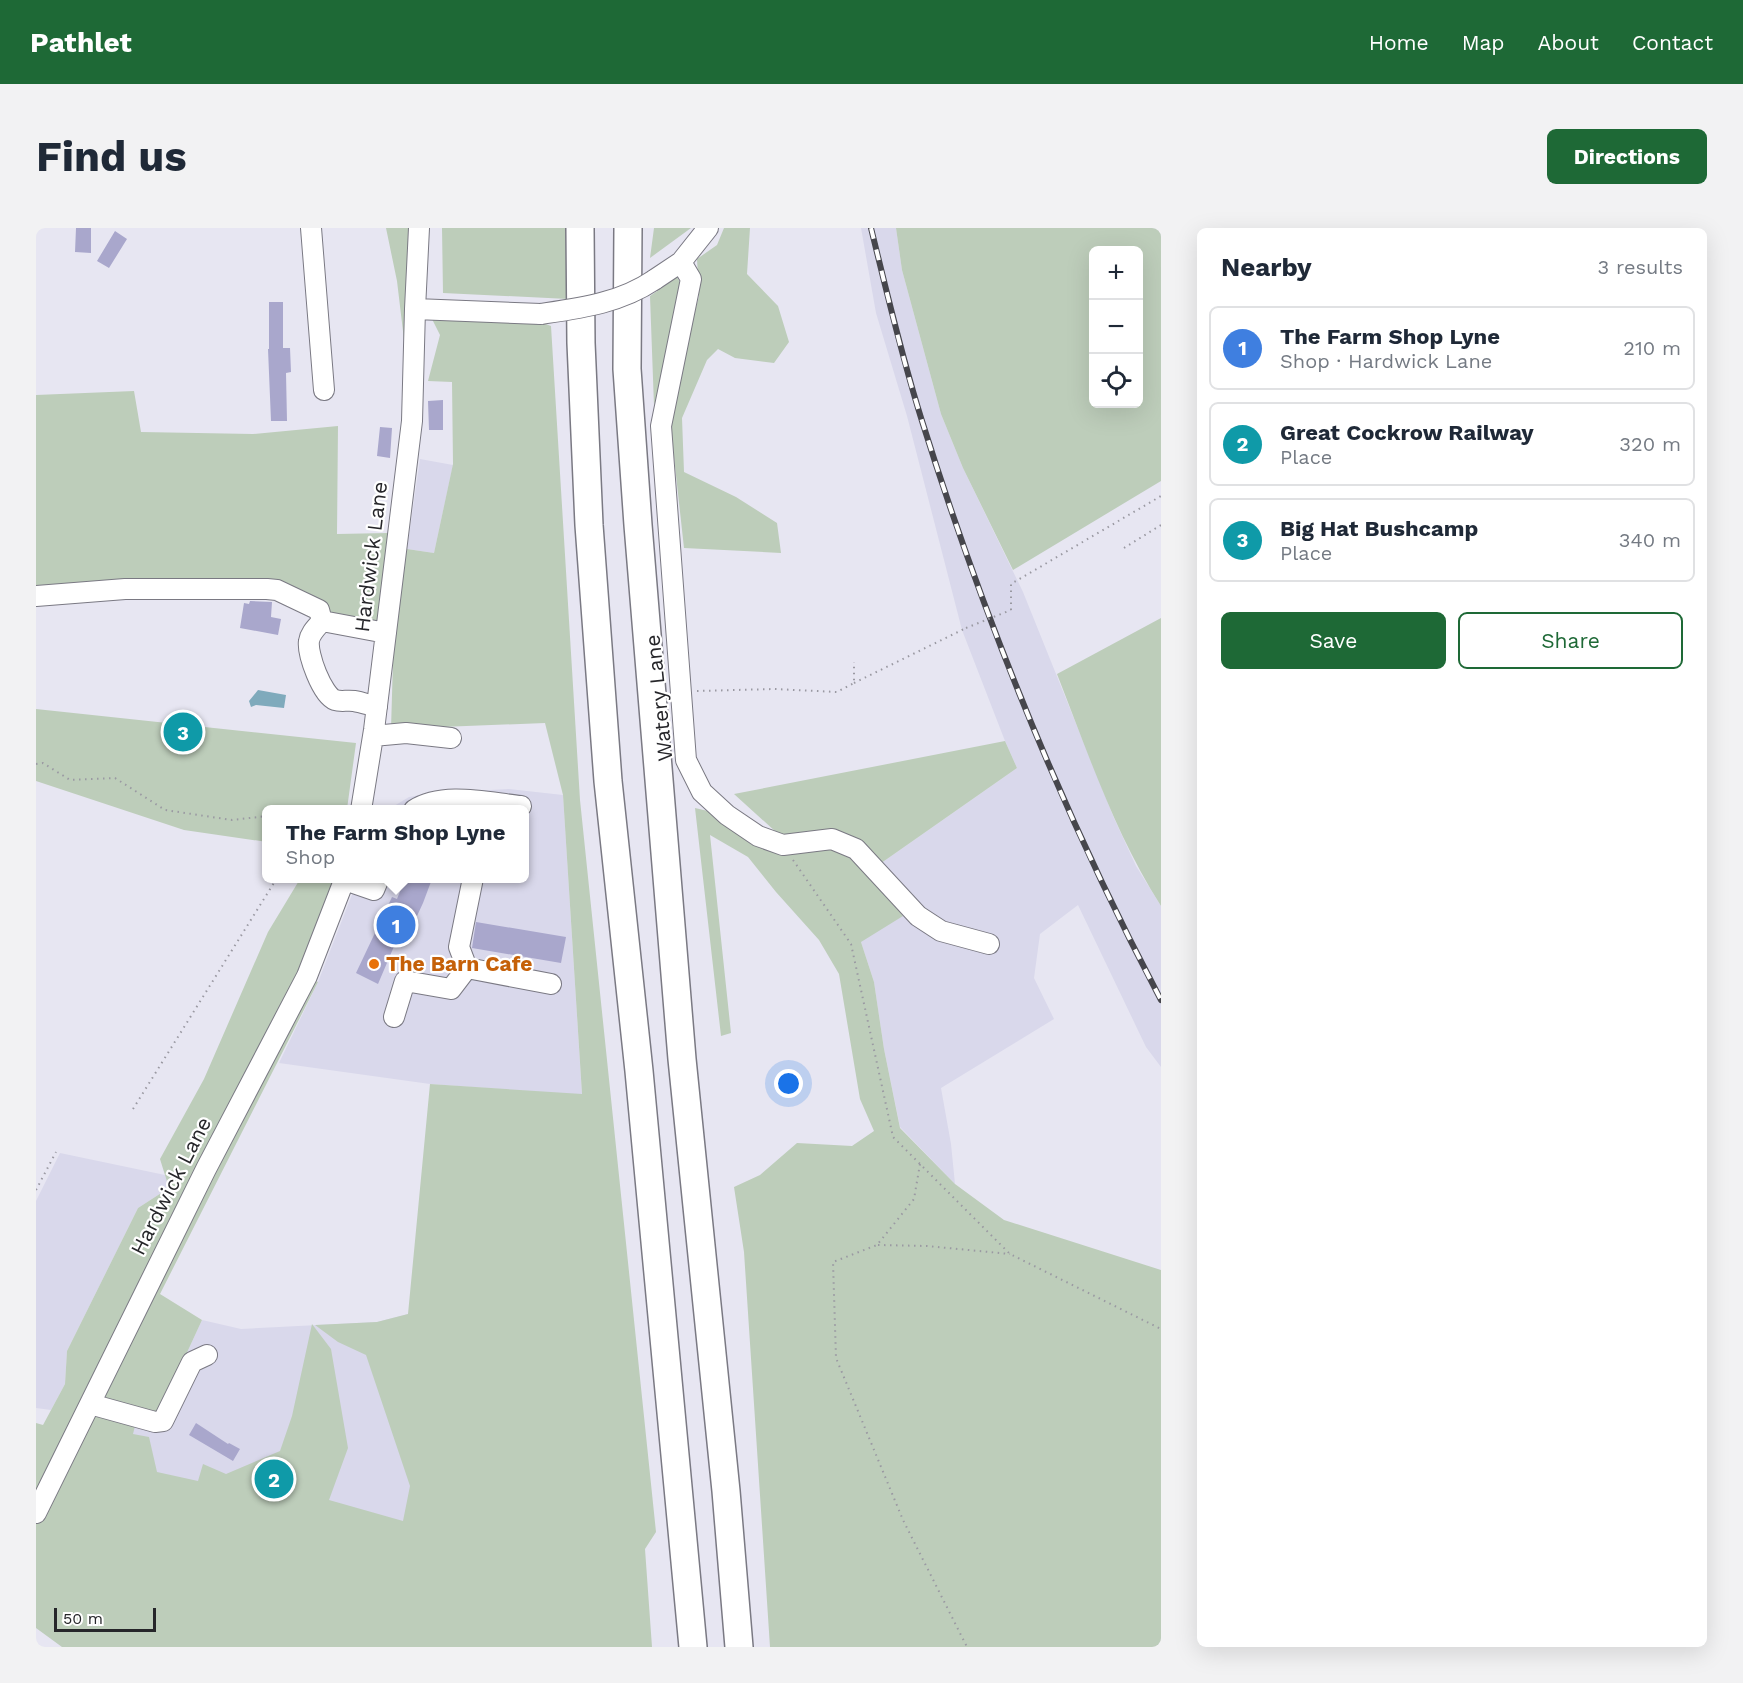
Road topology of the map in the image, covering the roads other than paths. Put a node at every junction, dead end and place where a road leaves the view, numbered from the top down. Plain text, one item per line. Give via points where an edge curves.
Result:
1 (311, 228) edge
2 (419, 228) edge
3 (580, 228) edge
4 (628, 228) edge
5 (708, 228) edge
6 (681, 262) junction
7 (415, 309) junction
8 (324, 390) dead end
9 (36, 596) edge
10 (322, 621) junction
11 (386, 633) junction
12 (377, 707) junction
13 (373, 736) junction
14 (451, 738) dead end
15 (362, 805) edge
16 (423, 805) edge
17 (482, 805) edge
18 (343, 883) edge
19 (356, 883) edge
20 (377, 883) edge
21 (472, 883) edge
22 (989, 944) dead end
23 (467, 968) junction
24 (551, 984) dead end
25 (394, 1017) dead end
26 (207, 1355) dead end
27 (90, 1404) junction
28 (36, 1513) edge
29 (693, 1647) edge
30 (739, 1647) edge

1 - 8 street
2 - 7 street, Hardwick Lane
3 - 29 highway via 589,525 608,781
4 - 30 highway via 627,369 638,525 682,1059
5 - 6 street
6 - 7 street, bridge via 639,290 604,303 541,314
6 - 22 street, Watery Lane via 691,279 661,426 686,760 702,792 758,836 783,845 832,839 856,849 918,916 941,931
7 - 11 street, Hardwick Lane via 412,421
9 - 10 street via 125,589 267,589 319,610
10 - 11 street
10 - 12 street via 309,640 309,650 326,693 333,699
11 - 12 street, Hardwick Lane
12 - 13 street, Hardwick Lane
13 - 14 street via 406,733
13 - 15 street, Hardwick Lane
16 - 17 street via 456,800
18 - 27 street, Hardwick Lane via 307,976 236,1127
19 - 20 street via 374,890
21 - 23 street via 459,947
23 - 24 street
23 - 25 street via 451,988 405,981
26 - 27 street via 192,1362 163,1421
27 - 28 street, Hardwick Lane

